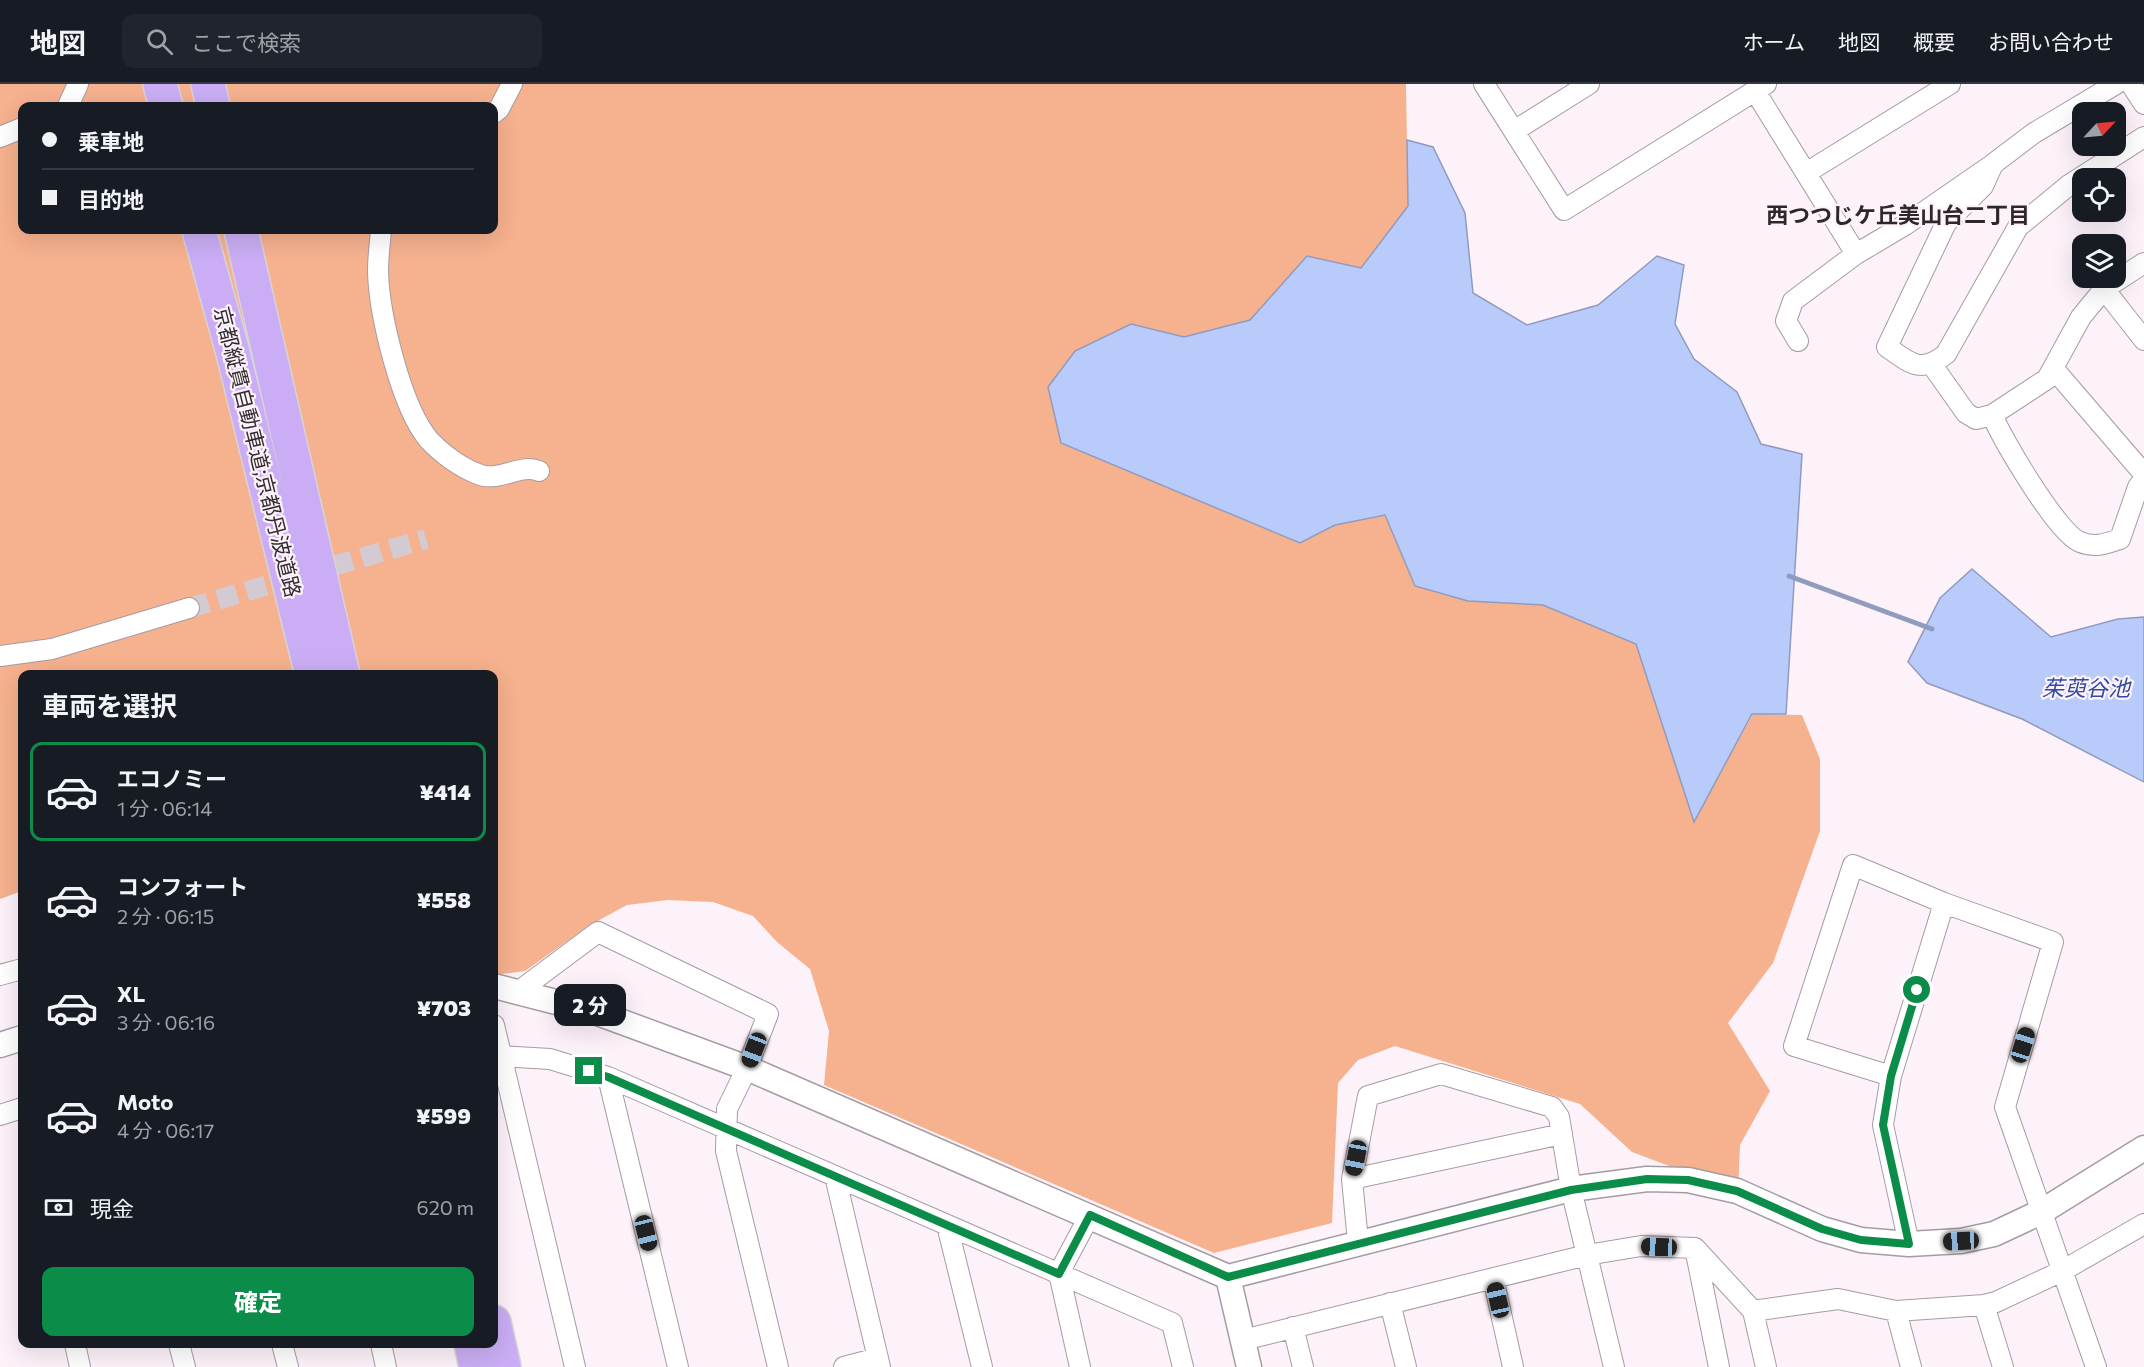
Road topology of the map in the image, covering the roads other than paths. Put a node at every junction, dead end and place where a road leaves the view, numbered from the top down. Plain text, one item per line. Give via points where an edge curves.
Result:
1 (78, 84) edge
2 (160, 84) edge
3 (208, 84) edge
4 (512, 84) edge
5 (1484, 84) edge
6 (1589, 84) edge
7 (1950, 84) edge
8 (2116, 84) edge
9 (2131, 84) edge
10 (1761, 87) edge
11 (70, 102) edge
12 (165, 102) edge
13 (212, 102) edge
14 (2144, 104) edge
15 (498, 110) edge
16 (18, 130) edge
17 (1514, 131) junction
18 (0, 137) edge
19 (2144, 137) edge
20 (1993, 164) junction
21 (1806, 173) junction
22 (201, 234) edge
23 (242, 234) edge
24 (381, 234) edge
25 (1857, 254) junction
26 (2144, 263) edge
27 (2104, 289) junction
28 (2144, 340) edge
29 (1798, 341) dead end
30 (1932, 365) junction
31 (2053, 368) junction
32 (1992, 415) junction
33 (539, 471) dead end
34 (2144, 474) edge
35 (2144, 479) edge
36 (189, 608) tunnel mouth
37 (0, 656) edge
38 (311, 670) edge
39 (342, 670) edge
40 (1944, 903) junction
41 (18, 970) edge
42 (0, 975) edge
43 (498, 987) edge
44 (519, 991) junction
45 (18, 1039) edge
46 (498, 1043) edge
47 (0, 1045) edge
48 (501, 1056) junction
49 (747, 1068) junction
50 (1891, 1076) junction
51 (608, 1077) junction
52 (726, 1128) junction
53 (1562, 1134) junction
54 (2144, 1148) edge
55 (835, 1176) junction
56 (1352, 1179) junction
57 (1571, 1190) junction
58 (2042, 1212) junction
59 (1090, 1215) junction
60 (947, 1225) junction
61 (2142, 1232) edge
62 (1358, 1242) junction
63 (1909, 1244) junction
64 (1695, 1248) junction
65 (1587, 1255) junction
66 (2062, 1271) junction
67 (1059, 1274) junction
68 (1228, 1277) junction
69 (1493, 1278) junction
70 (1390, 1303) junction
71 (1984, 1305) junction
72 (1753, 1311) junction
73 (1896, 1311) junction
74 (1293, 1328) junction
75 (498, 1340) edge
76 (1243, 1340) junction
77 (76, 1348) edge
78 (180, 1348) edge
79 (283, 1348) edge
80 (382, 1348) edge
81 (472, 1348) edge
82 (879, 1363) edge
83 (80, 1367) edge
84 (185, 1367) edge
85 (288, 1367) edge
86 (386, 1367) edge
87 (476, 1367) edge
88 (504, 1367) edge
89 (575, 1367) edge
90 (678, 1367) edge
91 (778, 1367) edge
92 (844, 1367) edge
93 (982, 1367) edge
94 (1080, 1367) edge
95 (1183, 1367) edge
96 (1249, 1367) edge
97 (1303, 1367) edge
98 (1406, 1367) edge
99 (1513, 1367) edge
100 (1614, 1367) edge
101 (1719, 1367) edge
102 (1766, 1367) edge
103 (1911, 1367) edge
104 (2002, 1367) edge
105 (2096, 1367) edge

1 - 11 street
2 - 12 highway
3 - 13 highway
4 - 15 street
5 - 17 street
6 - 17 street
7 - 21 street
8 - 20 street via 2034,133
9 - 14 street
10 - 17 street via 1563,210
10 - 21 street
16 - 18 street
19 - 30 street via 2069,185 2018,227 1946,354
20 - 25 street
20 - 30 street via 1983,186 1947,223 1887,347 1912,364
21 - 25 street
22 - 38 highway, 京都縦貫自動車道;京都丹波道路
23 - 39 highway, 京都縦貫自動車道;京都丹波道路
24 - 33 street via 378,270 383,314 396,367 415,417 429,439 476,474 491,478 532,468
25 - 29 street via 1793,301 1786,321
26 - 27 street
27 - 28 street
27 - 31 street via 2081,317
30 - 32 street via 1966,413 1976,419
31 - 32 street via 2047,379
31 - 34 street
32 - 35 street via 2001,436 2063,529 2079,542 2097,546 2120,539
36 - 37 street via 52,649
40 - 50 street
40 - 50 street via 1853,865 1794,1046
40 - 58 street via 2053,942 2005,1107
41 - 42 street
43 - 44 street
44 - 49 street via 595,1012
44 - 49 street via 598,932 768,1014
45 - 47 street
46 - 48 street
48 - 51 street via 550,1059
48 - 89 street
49 - 52 street via 727,1109
49 - 59 street
50 - 63 street via 1883,1125
51 - 52 street
51 - 90 street
52 - 55 street
52 - 91 street via 726,1151
53 - 56 street
53 - 56 street via 1552,1107 1441,1074 1368,1096
53 - 57 street
54 - 58 street
55 - 60 street
55 - 82 street
56 - 62 street
57 - 62 street
57 - 63 street via 1647,1179 1688,1180 1737,1191 1822,1229 1861,1240
57 - 65 street
58 - 63 street via 1994,1234 1961,1241
58 - 66 street
59 - 67 street
59 - 68 street
60 - 67 street
60 - 93 street
61 - 66 street
62 - 68 street
64 - 65 street via 1641,1246
64 - 72 street
64 - 101 street
65 - 69 street
65 - 100 street
66 - 71 street
66 - 105 street
67 - 94 street
67 - 95 street via 1172,1323
68 - 76 street
69 - 70 street
69 - 99 street
70 - 74 street
70 - 98 street
71 - 73 street
71 - 104 street
72 - 73 street via 1838,1299
72 - 102 street
73 - 103 street
74 - 76 street
74 - 97 street
75 - 88 highway
76 - 96 street
77 - 83 street
78 - 84 street
79 - 85 street
80 - 86 street
81 - 87 highway
82 - 92 street

